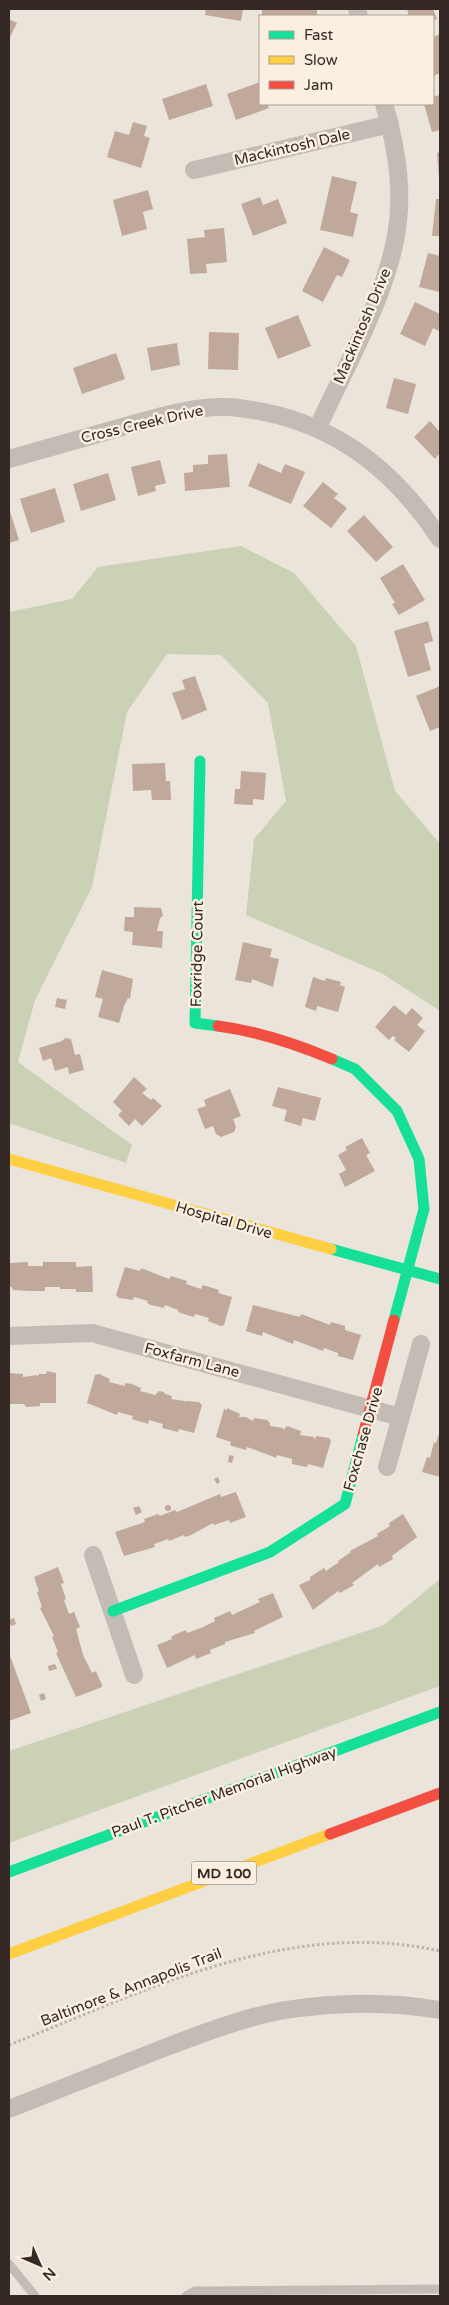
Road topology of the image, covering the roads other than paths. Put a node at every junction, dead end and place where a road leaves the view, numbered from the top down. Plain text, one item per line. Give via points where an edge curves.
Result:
1 (384, 105) edge
2 (390, 124) junction
3 (194, 170) dead end
4 (318, 428) junction
5 (9, 459) edge
6 (440, 539) edge
7 (200, 761) dead end
8 (9, 1159) edge
9 (407, 1271) junction
10 (440, 1279) edge
11 (9, 1336) edge
12 (420, 1344) dead end
13 (372, 1410) junction
14 (400, 1417) junction
15 (387, 1467) dead end
16 (93, 1555) dead end
17 (113, 1612) junction
18 (134, 1675) dead end
19 (440, 1712) edge
20 (440, 1793) edge
21 (9, 1872) edge
22 (9, 1954) edge
23 (440, 2010) edge
24 (9, 2108) edge
25 (9, 2264) edge
26 (440, 2289) edge
27 (393, 2293) edge
28 (35, 2296) edge
29 (186, 2296) edge

1 - 2 street, Mackintosh Drive
2 - 3 street, Mackintosh Dale
2 - 4 street, Mackintosh Drive via 398,167 400,209 393,252 380,293
4 - 5 street, Cross Creek Drive via 287,417 226,406 148,420
4 - 6 street, Cross Creek Drive via 348,444 391,479 418,507
7 - 9 main road, Foxridge Court via 195,1023 235,1028 301,1046 355,1069 397,1111 419,1159 424,1209
8 - 9 main road, Hospital Drive
9 - 10 main road, Hospital Drive
9 - 13 main road, Foxchase Drive
11 - 13 street, Foxfarm Lane via 92,1333
12 - 14 street
13 - 14 street, Foxfarm Lane
13 - 17 main road, Foxchase Drive via 345,1504 270,1552
14 - 15 street
16 - 17 street
17 - 18 street
19 - 21 main road, Paul T. Pitcher Memorial Highway
20 - 22 main road, MD 100
23 - 24 street via 363,2002 283,2010 194,2037
25 - 28 lane
26 - 27 lane
27 - 29 lane via 194,2291

